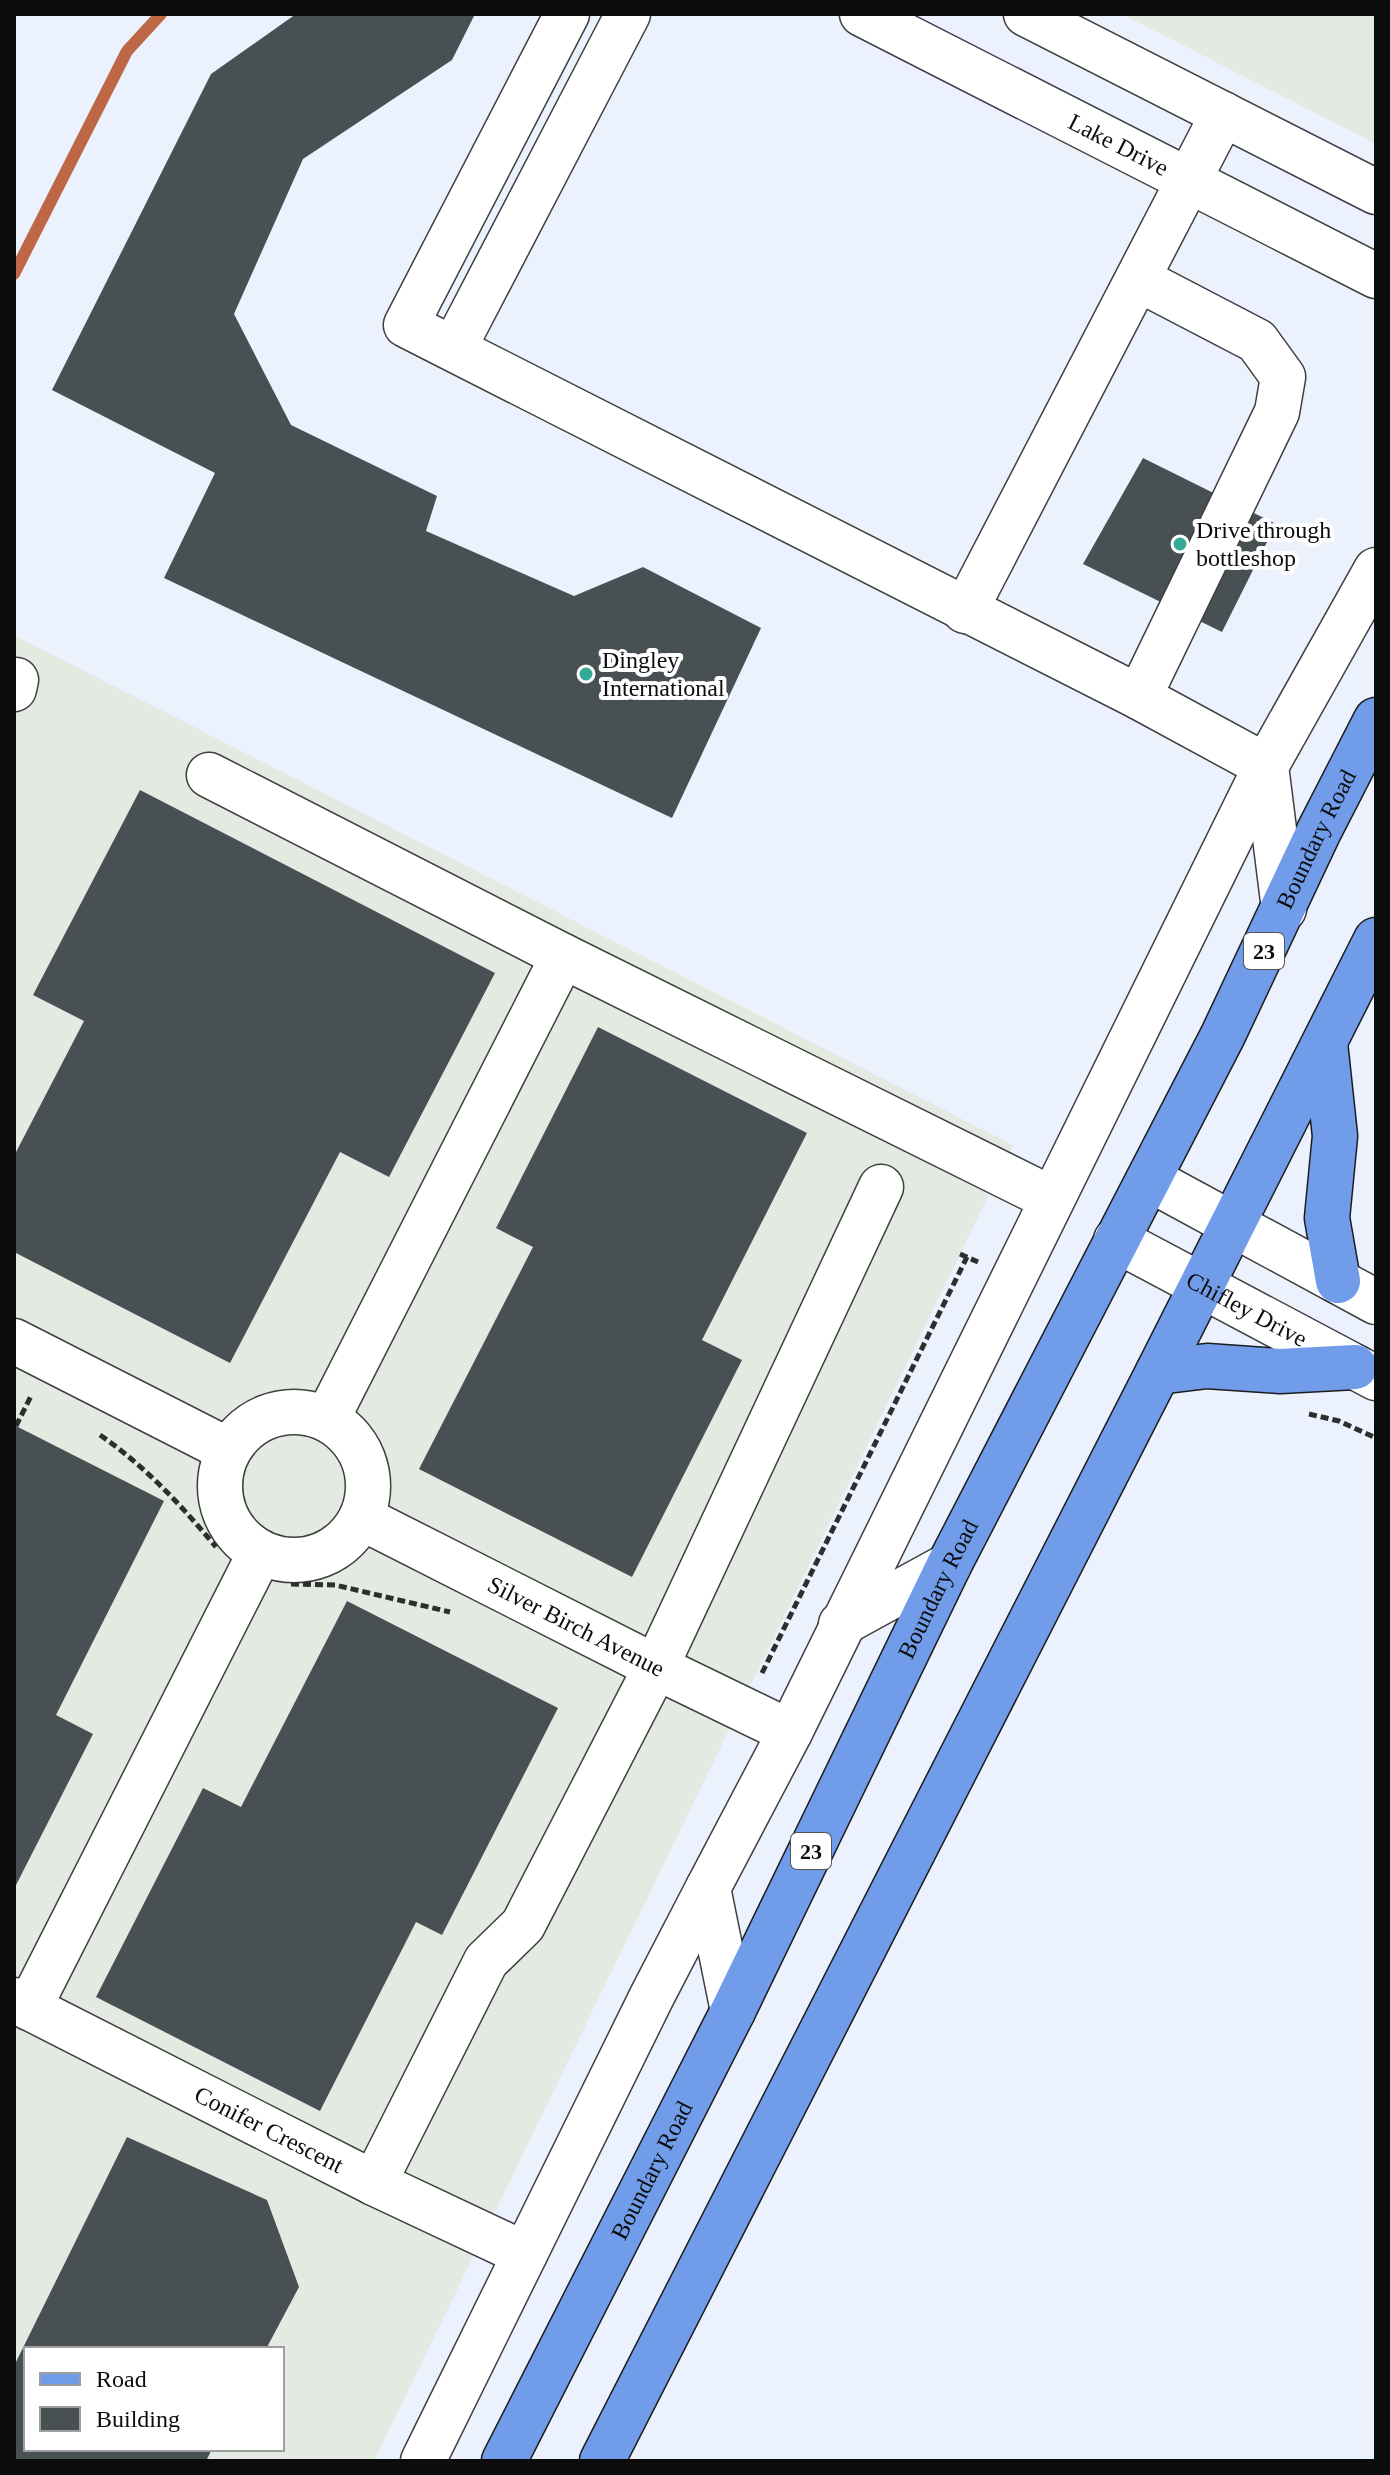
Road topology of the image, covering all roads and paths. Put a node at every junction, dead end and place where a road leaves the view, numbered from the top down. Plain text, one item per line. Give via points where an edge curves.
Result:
1 (567, 14) edge
2 (628, 14) edge
3 (862, 14) edge
4 (1026, 14) edge
5 (1223, 114) junction
6 (1189, 180) junction
7 (1376, 192) edge
8 (1376, 276) edge
9 (1138, 279) junction
10 (454, 348) junction
11 (1376, 570) edge
12 (965, 611) junction
13 (1139, 697) junction
14 (1376, 720) edge
15 (1266, 766) junction
16 (209, 775) dead end
17 (1284, 909) junction
18 (1376, 940) edge
19 (563, 956) junction
20 (1325, 1043) junction
21 (1149, 1179) junction
22 (881, 1187) dead end
23 (1052, 1199) junction
24 (1233, 1224) junction
25 (1116, 1240) junction
26 (967, 1257) dead end
27 (1338, 1281) junction
28 (1201, 1285) junction
29 (1376, 1302) edge
30 (14, 1341) edge
31 (1158, 1372) junction
32 (1366, 1373) edge
33 (34, 1390) dead end
34 (42, 1394) dead end
35 (327, 1419) junction
36 (98, 1434) dead end
37 (228, 1450) junction
38 (362, 1518) junction
39 (255, 1562) junction
40 (949, 1565) junction
41 (457, 1614) dead end
42 (841, 1624) junction
43 (656, 1667) junction
44 (744, 1710) junction
45 (790, 1732) junction
46 (708, 1888) junction
47 (22, 2004) edge
48 (733, 2011) junction
49 (374, 2183) junction
50 (525, 2254) junction
51 (423, 2461) edge
52 (504, 2461) edge
53 (602, 2461) edge

1 - 10 street via 406,325
2 - 10 street
3 - 6 street, Lake Drive
4 - 5 street
5 - 6 street
5 - 7 street
6 - 8 street, Lake Drive
6 - 9 street
9 - 12 street
9 - 13 street via 1257,341 1283,377 1277,412
10 - 12 street
11 - 15 street
12 - 13 street
13 - 15 street
14 - 17 main road, Boundary Road / 23
15 - 17 street
15 - 23 street
16 - 19 street
17 - 21 main road, Boundary Road / 23
18 - 20 main road
19 - 23 street
19 - 35 street
20 - 24 main road
20 - 27 main road via 1335,1136 1327,1218
21 - 24 street
21 - 25 main road, Boundary Road / 23
22 - 43 street
23 - 42 street
24 - 27 street
24 - 28 main road
25 - 28 street, Chifley Drive
25 - 40 main road, Boundary Road / 23
26 - 44 path
27 - 29 street
28 - 31 main road
28 - 32 street, Chifley Drive
30 - 37 street
31 - 32 main road via 1234,1366
31 - 53 main road
33 - 34 path
35 - 37 street via 283,1412 242,1432
35 - 38 street via 360,1451 368,1484
36 - 39 path via 127,1453 218,1549
37 - 39 street via 220,1472 220,1496 227,1519
38 - 39 street via 329,1552 307,1560
38 - 43 street, Silver Birch Avenue
39 - 41 path via 279,1583 335,1585
39 - 47 street
40 - 42 street
40 - 48 main road, Boundary Road / 23
42 - 45 street
43 - 44 street, Silver Birch Avenue
43 - 49 street via 523,1925 486,1961
44 - 45 street, Silver Birch Avenue
45 - 46 street
46 - 48 street
46 - 50 street
47 - 49 street, Conifer Crescent
48 - 52 main road, Boundary Road / 23
49 - 50 street, Conifer Crescent
50 - 51 street

